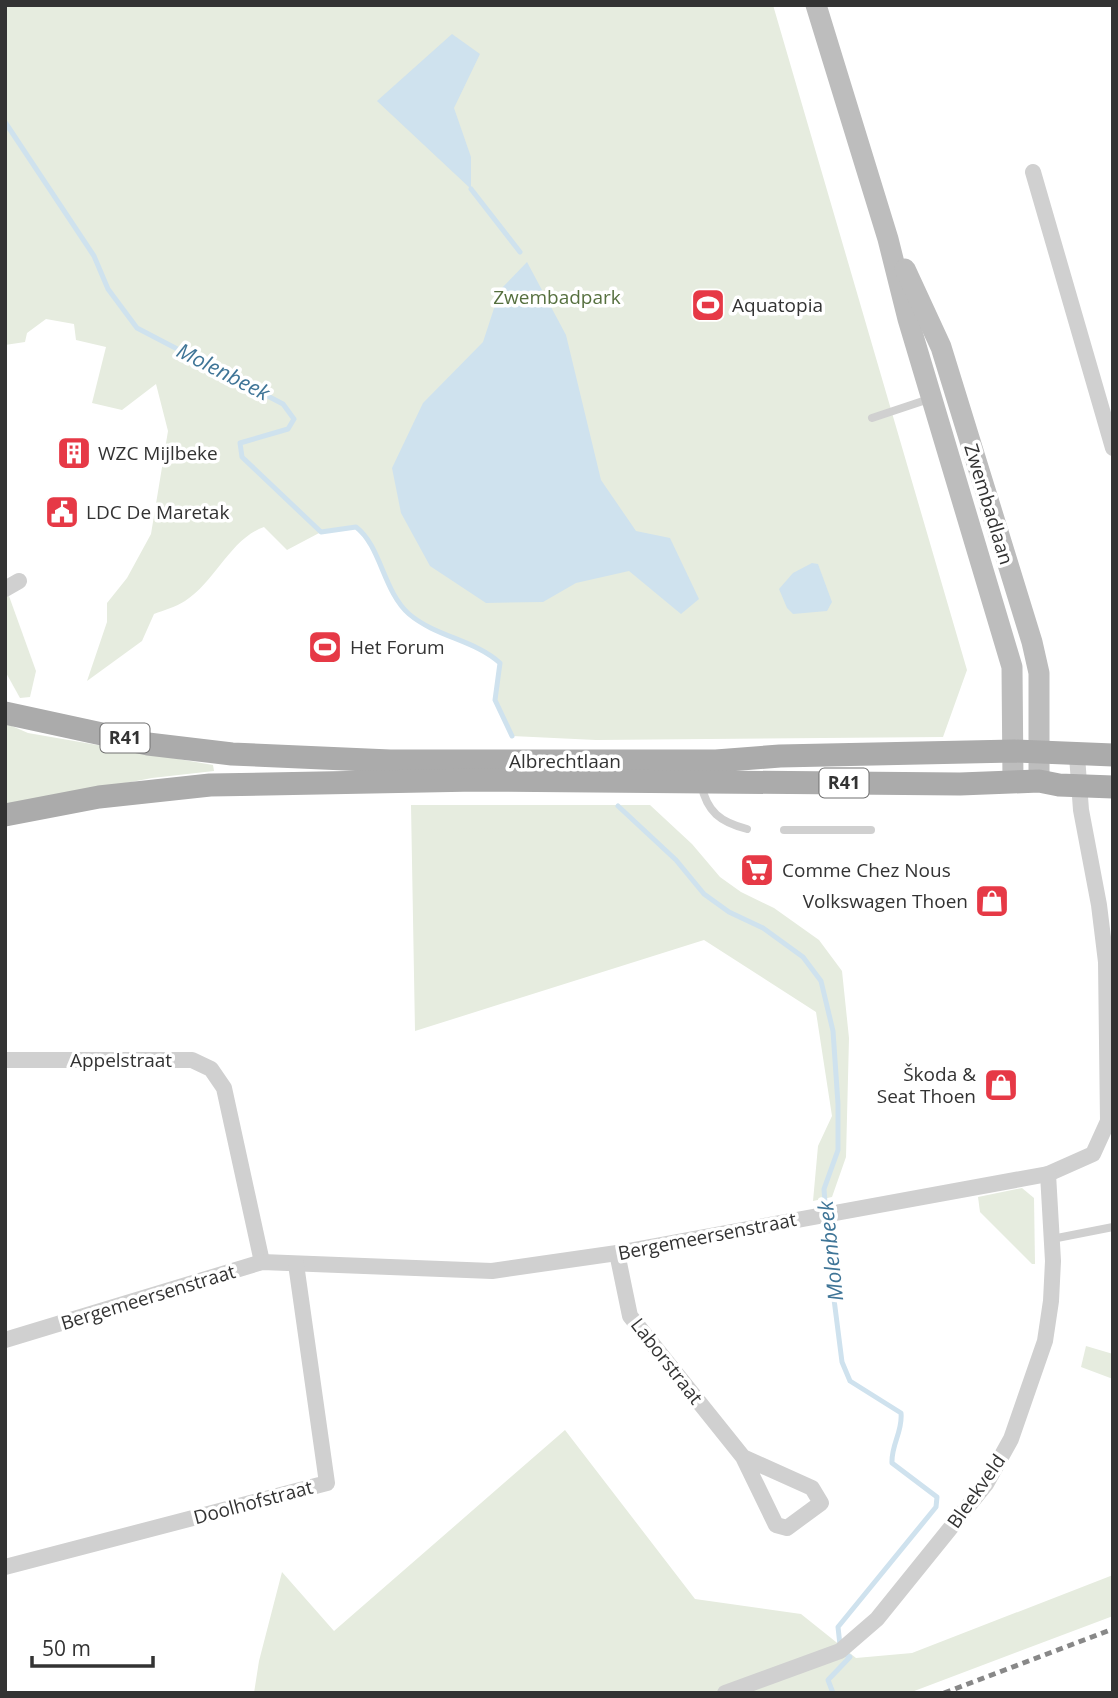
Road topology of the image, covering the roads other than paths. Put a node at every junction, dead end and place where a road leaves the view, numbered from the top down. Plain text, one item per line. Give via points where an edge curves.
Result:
1 (816, 5) edge
2 (1033, 172) dead end
3 (888, 239) junction
4 (932, 398) junction
5 (872, 418) dead end
6 (1113, 447) edge
7 (987, 495) junction
8 (1021, 608) junction
9 (999, 616) junction
10 (12, 714) edge
11 (1014, 751) junction
12 (1039, 751) junction
13 (1113, 755) edge
14 (1077, 756) junction
15 (700, 781) junction
16 (1013, 781) junction
17 (1039, 781) junction
18 (1079, 785) junction
19 (1113, 787) edge
20 (5, 815) edge
21 (747, 829) dead end
22 (783, 830) dead end
23 (871, 830) dead end
24 (5, 1060) edge
25 (1110, 1128) edge
26 (1048, 1174) junction
27 (1113, 1227) edge
28 (1052, 1239) junction
29 (617, 1253) junction
30 (262, 1262) junction
31 (296, 1264) junction
32 (5, 1340) edge
33 (743, 1457) junction
34 (5, 1567) edge
35 (725, 1693) edge

1 - 3 street, Zwembadlaan
2 - 6 street
3 - 4 street, Zwembadlaan
3 - 7 street, Zwembadlaan via 941,348
4 - 5 lane
4 - 7 street via 947,394 976,487
4 - 9 street, Zwembadlaan
7 - 8 street, Zwembadlaan
8 - 9 street
8 - 12 street, Zwembadlaan via 1039,673
9 - 11 street, Zwembadlaan via 1012,667
10 - 11 main road, Albrechtlaan / R41 via 148,744 232,754 390,761 716,761 780,755
11 - 12 main road, Albrechtlaan / R41
11 - 16 street, Zwembadlaan
12 - 14 main road, Albrechtlaan / R41
12 - 17 street, Zwembadlaan
13 - 14 main road, Albrechtlaan / R41
14 - 18 street, Bergemeersenstraat
15 - 16 main road, Albrechtlaan / R41
15 - 20 main road, Albrechtlaan / R41 via 375,780 210,785 99,797
15 - 21 lane via 709,810 719,819
16 - 17 main road, Albrechtlaan / R41
17 - 18 main road, Albrechtlaan / R41
18 - 19 main road, Albrechtlaan / R41
18 - 25 street, Bergemeersenstraat via 1106,962
22 - 23 lane
24 - 30 street, Appelstraat via 192,1060 211,1069 224,1087
25 - 26 street, Bergemeersenstraat via 1093,1154
26 - 28 street, Bleekveld
26 - 29 street, Bergemeersenstraat
27 - 28 lane
28 - 35 street, Bleekveld via 1045,1341 1011,1439 986,1484 877,1619 840,1651
29 - 31 street, Bergemeersenstraat via 492,1271
29 - 33 street, Laborstraat via 630,1316
30 - 31 street, Bergemeersenstraat
30 - 32 street, Bergemeersenstraat
31 - 34 street, Doolhofstraat via 327,1483
33 - 33 street, Laborstraat via 776,1525 787,1528 821,1503 812,1488

